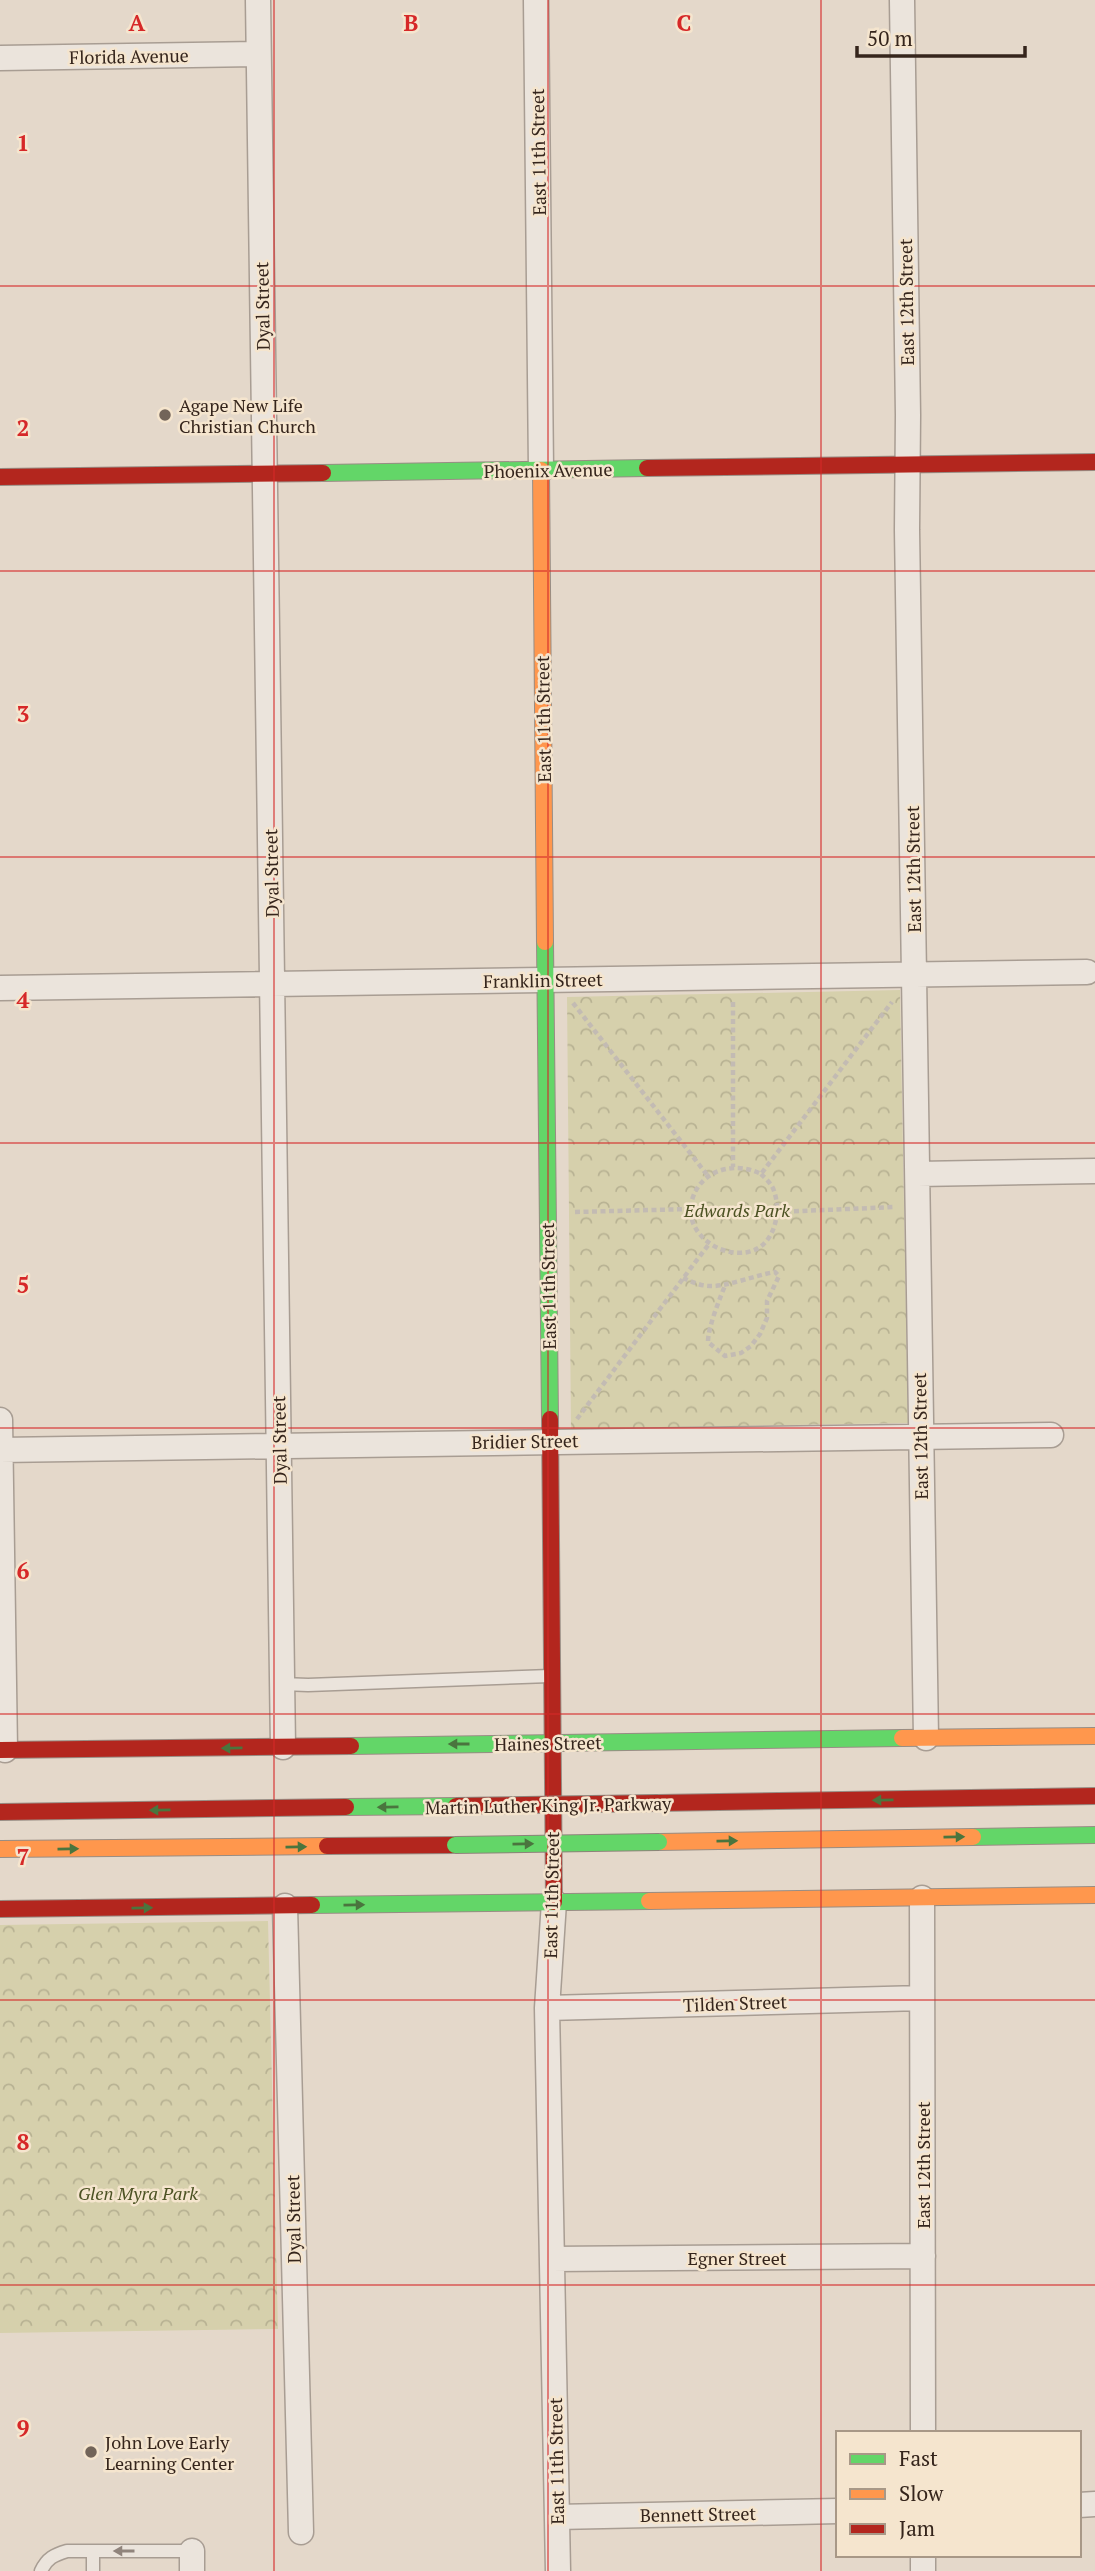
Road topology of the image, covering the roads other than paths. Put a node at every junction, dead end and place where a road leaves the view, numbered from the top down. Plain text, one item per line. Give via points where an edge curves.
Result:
1 (258, 0) edge
2 (536, 0) edge
3 (902, 0) edge
4 (258, 54) junction
5 (0, 58) edge
6 (1095, 462) edge
7 (908, 465) junction
8 (541, 470) junction
9 (264, 474) junction
10 (0, 477) edge
11 (1087, 972) dead end
12 (915, 975) junction
13 (545, 980) junction
14 (272, 985) junction
15 (0, 988) edge
16 (1095, 1171) edge
17 (918, 1174) junction
18 (0, 1420) edge
19 (1051, 1435) dead end
20 (920, 1436) junction
21 (550, 1441) junction
22 (279, 1444) junction
23 (0, 1450) edge
24 (551, 1676) junction
25 (282, 1684) junction
26 (1095, 1736) edge
27 (926, 1738) junction
28 (552, 1744) junction
29 (283, 1747) junction
30 (3, 1750) edge
31 (1095, 1797) edge
32 (0, 1812) edge
33 (1095, 1835) edge
34 (0, 1849) edge
35 (1095, 1895) edge
36 (922, 1898) junction
37 (554, 1902) junction
38 (285, 1906) junction
39 (0, 1909) edge
40 (922, 1998) junction
41 (547, 2008) junction
42 (923, 2256) junction
43 (552, 2259) junction
44 (923, 2431) edge
45 (836, 2511) edge
46 (557, 2517) junction
47 (301, 2532) dead end
48 (93, 2552) junction
49 (192, 2561) edge
50 (41, 2571) edge
51 (93, 2571) edge
52 (558, 2571) edge

1 - 4 street, Dyal Street
2 - 8 street, East 11th Street
3 - 7 street, East 12th Street
4 - 5 street, Florida Avenue
4 - 9 street, Dyal Street
6 - 7 main road, Phoenix Avenue
7 - 8 main road, Phoenix Avenue
7 - 12 street, East 12th Street
8 - 9 main road, Phoenix Avenue
8 - 13 main road, East 11th Street
9 - 10 main road, Phoenix Avenue
9 - 14 street, Dyal Street
11 - 12 street, Franklin Street
12 - 13 street, Franklin Street
12 - 17 street, East 12th Street
13 - 14 street, Franklin Street
13 - 21 main road, East 11th Street
14 - 15 street, Franklin Street
14 - 22 street, Dyal Street
16 - 17 street
17 - 20 street, East 12th Street
18 - 23 street
19 - 20 street, Bridier Street
20 - 21 street, Bridier Street
20 - 27 street, East 12th Street
21 - 22 street, Bridier Street
21 - 24 main road, East 11th Street
22 - 23 street, Bridier Street
22 - 25 street, Dyal Street
23 - 30 street
24 - 25 lane
24 - 28 main road, East 11th Street
25 - 29 street, Dyal Street
26 - 27 main road, Haines Street
27 - 28 main road, Haines Street
28 -> 29 main road, Haines Street
28 - 37 main road, East 11th Street
29 -> 30 main road, Haines Street
31 -> 32 main road, Martin Luther King Jr. Parkway, bridge
34 -> 33 main road, bridge
35 - 36 main road
36 - 37 main road
36 - 40 street, East 12th Street
38 -> 37 main road
37 - 41 street, East 11th Street
39 -> 38 main road
38 - 47 street, Dyal Street
40 - 41 street, Tilden Street
40 - 42 street, East 12th Street
41 - 43 street, East 11th Street
42 - 43 street, Egner Street
42 - 44 street, East 12th Street
43 - 46 street, East 11th Street
45 - 46 street, Bennett Street
46 - 52 street, East 11th Street
49 -> 48 lane
48 - 50 lane via 55,2555
48 - 51 lane

